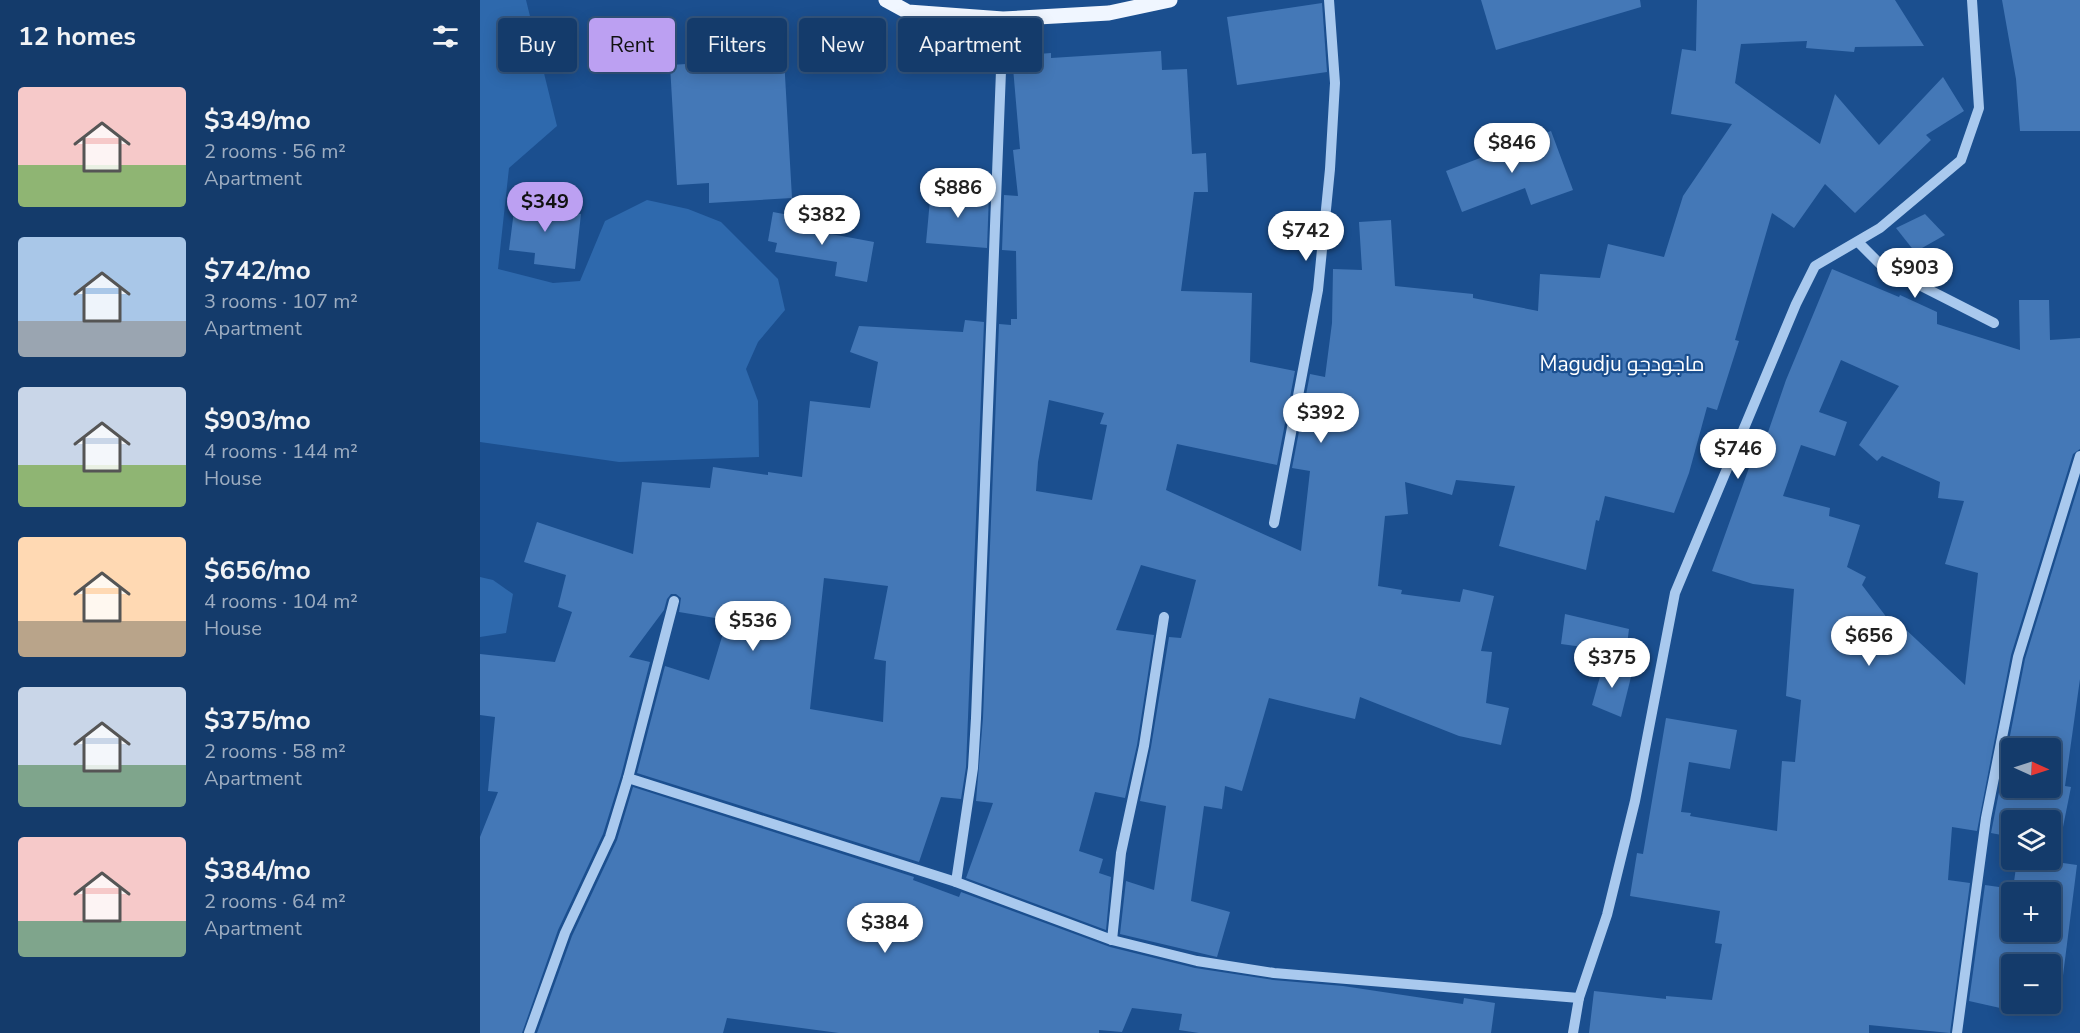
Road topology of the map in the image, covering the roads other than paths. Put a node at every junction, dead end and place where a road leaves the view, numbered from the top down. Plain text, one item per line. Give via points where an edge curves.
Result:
1 (886, 0) edge
2 (1170, 0) edge
3 (1329, 0) edge
4 (1972, 0) edge
5 (989, 18) edge
6 (1021, 18) edge
7 (1001, 72) edge
8 (1859, 243) junction
9 (1994, 322) dead end
10 (2080, 456) edge
11 (1274, 523) dead end
12 (674, 601) dead end
13 (1164, 617) dead end
14 (628, 778) junction
15 (956, 882) junction
16 (1112, 940) junction
17 (1579, 998) junction
18 (529, 1033) edge
19 (1573, 1033) edge
20 (1957, 1033) edge

1 - 5 main road via 908,12
2 - 6 main road via 1109,13
3 - 11 street via 1335,83 1319,279
4 - 8 street via 1979,108 1961,160
7 - 15 street via 976,718 973,768
8 - 9 street via 1882,266
8 - 17 street via 1815,266 1675,593 1635,801 1607,915
10 - 20 street via 2018,657 1986,818
12 - 14 street
13 - 16 street via 1144,746 1121,853
14 - 15 street
14 - 18 street via 610,837 565,933
15 - 16 street
16 - 17 street via 1197,961 1274,973
17 - 19 street

